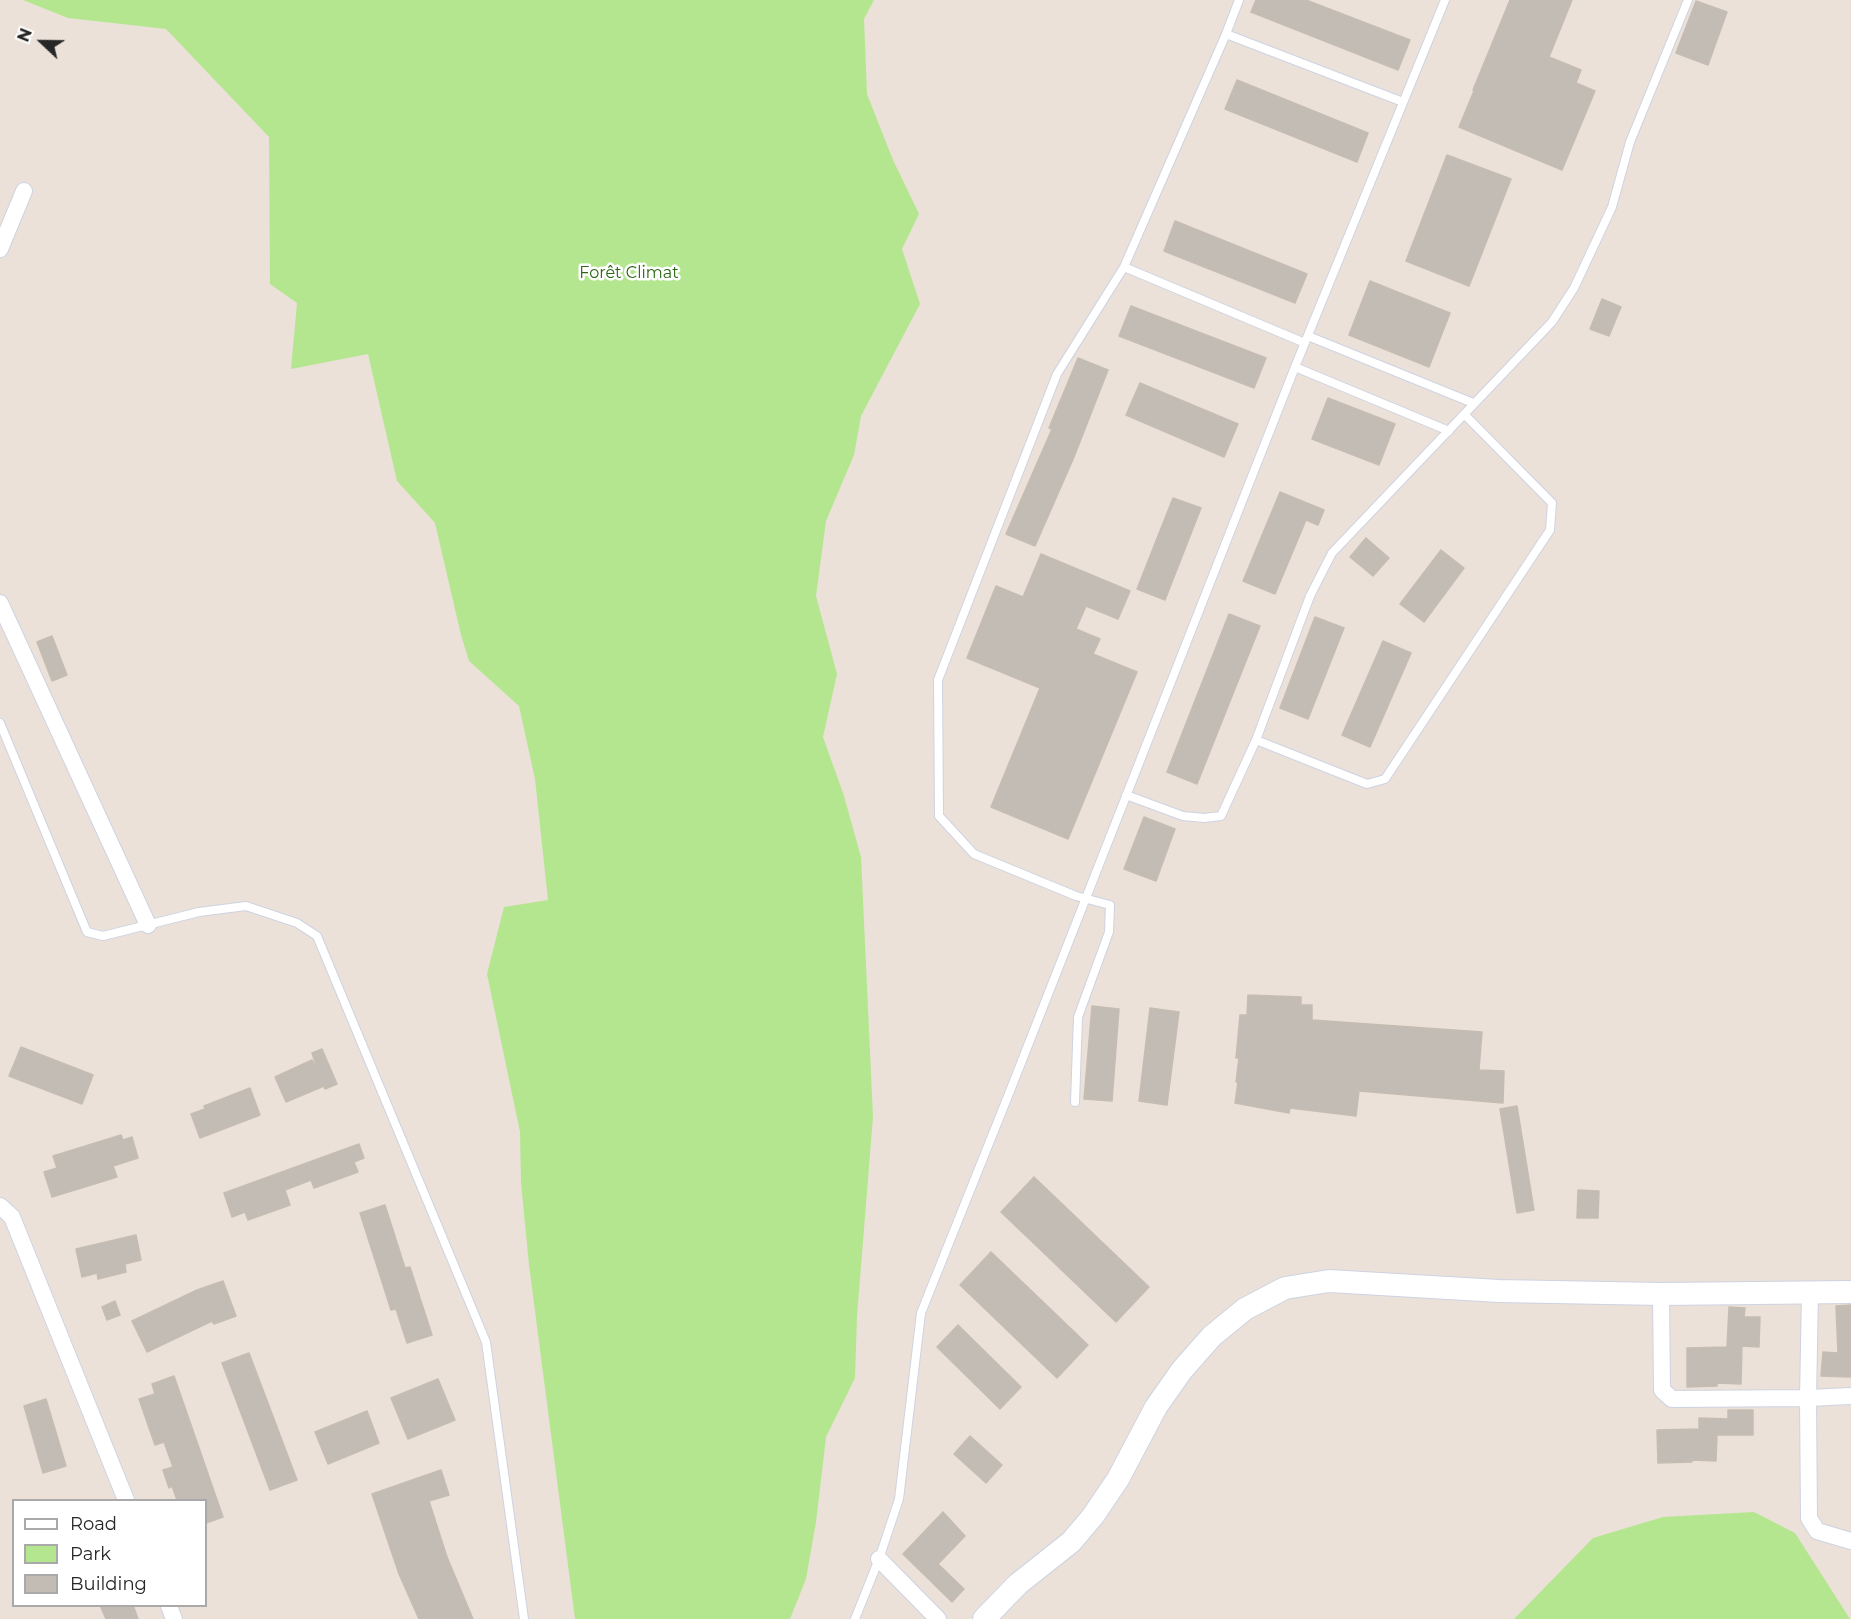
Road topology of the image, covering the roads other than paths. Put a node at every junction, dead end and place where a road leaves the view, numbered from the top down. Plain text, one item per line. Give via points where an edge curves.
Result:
1 (1239, 0) edge
2 (1445, 0) edge
3 (1688, 0) edge
4 (1226, 34) junction
5 (1403, 102) junction
6 (24, 191) dead end
7 (0, 249) edge
8 (1124, 267) junction
9 (1307, 339) junction
10 (1295, 367) junction
11 (1473, 403) junction
12 (1465, 415) junction
13 (1449, 431) junction
14 (0, 603) edge
15 (0, 723) edge
16 (1256, 740) junction
17 (1126, 795) junction
18 (1086, 898) junction
19 (148, 925) junction
20 (1075, 1102) dead end
21 (0, 1206) edge
22 (1851, 1292) edge
23 (1810, 1293) junction
24 (1660, 1294) junction
25 (1851, 1396) edge
26 (1808, 1398) junction
27 (126, 1499) edge
28 (1851, 1541) edge
29 (879, 1559) junction
30 (524, 1619) edge
31 (855, 1619) edge
32 (938, 1619) edge
33 (984, 1619) edge

1 - 4 lane
2 - 5 lane
3 - 11 lane via 1630,142 1612,207 1574,288 1552,322
4 - 5 lane
4 - 8 lane
5 - 9 lane
6 - 7 street
8 - 9 lane
8 - 18 lane via 1057,374 938,680 939,816 974,854
9 - 10 lane
9 - 11 lane
10 - 13 lane
10 - 17 lane
11 - 12 lane
12 - 13 lane
12 - 16 lane via 1552,503 1550,530 1385,779 1367,784
13 - 16 lane via 1332,553 1310,596
14 - 19 street
15 - 19 lane via 87,932 103,936
16 - 17 lane via 1221,816 1183,816
17 - 18 lane
18 - 20 lane via 1110,905 1109,932 1078,1017
18 - 29 lane via 921,1313 899,1499
19 - 30 lane via 199,912 246,906 297,923 317,936 486,1342
21 - 27 street via 12,1217
22 - 23 main road
23 - 24 main road
23 - 26 street
24 - 26 street via 1662,1390 1672,1398
24 - 33 main road via 1499,1291 1329,1281 1286,1288 1245,1309 1212,1336 1156,1407 1118,1479 1093,1516 1071,1542 1018,1584
25 - 26 street
26 - 28 street via 1809,1518 1817,1531
29 - 31 lane
29 - 32 street

